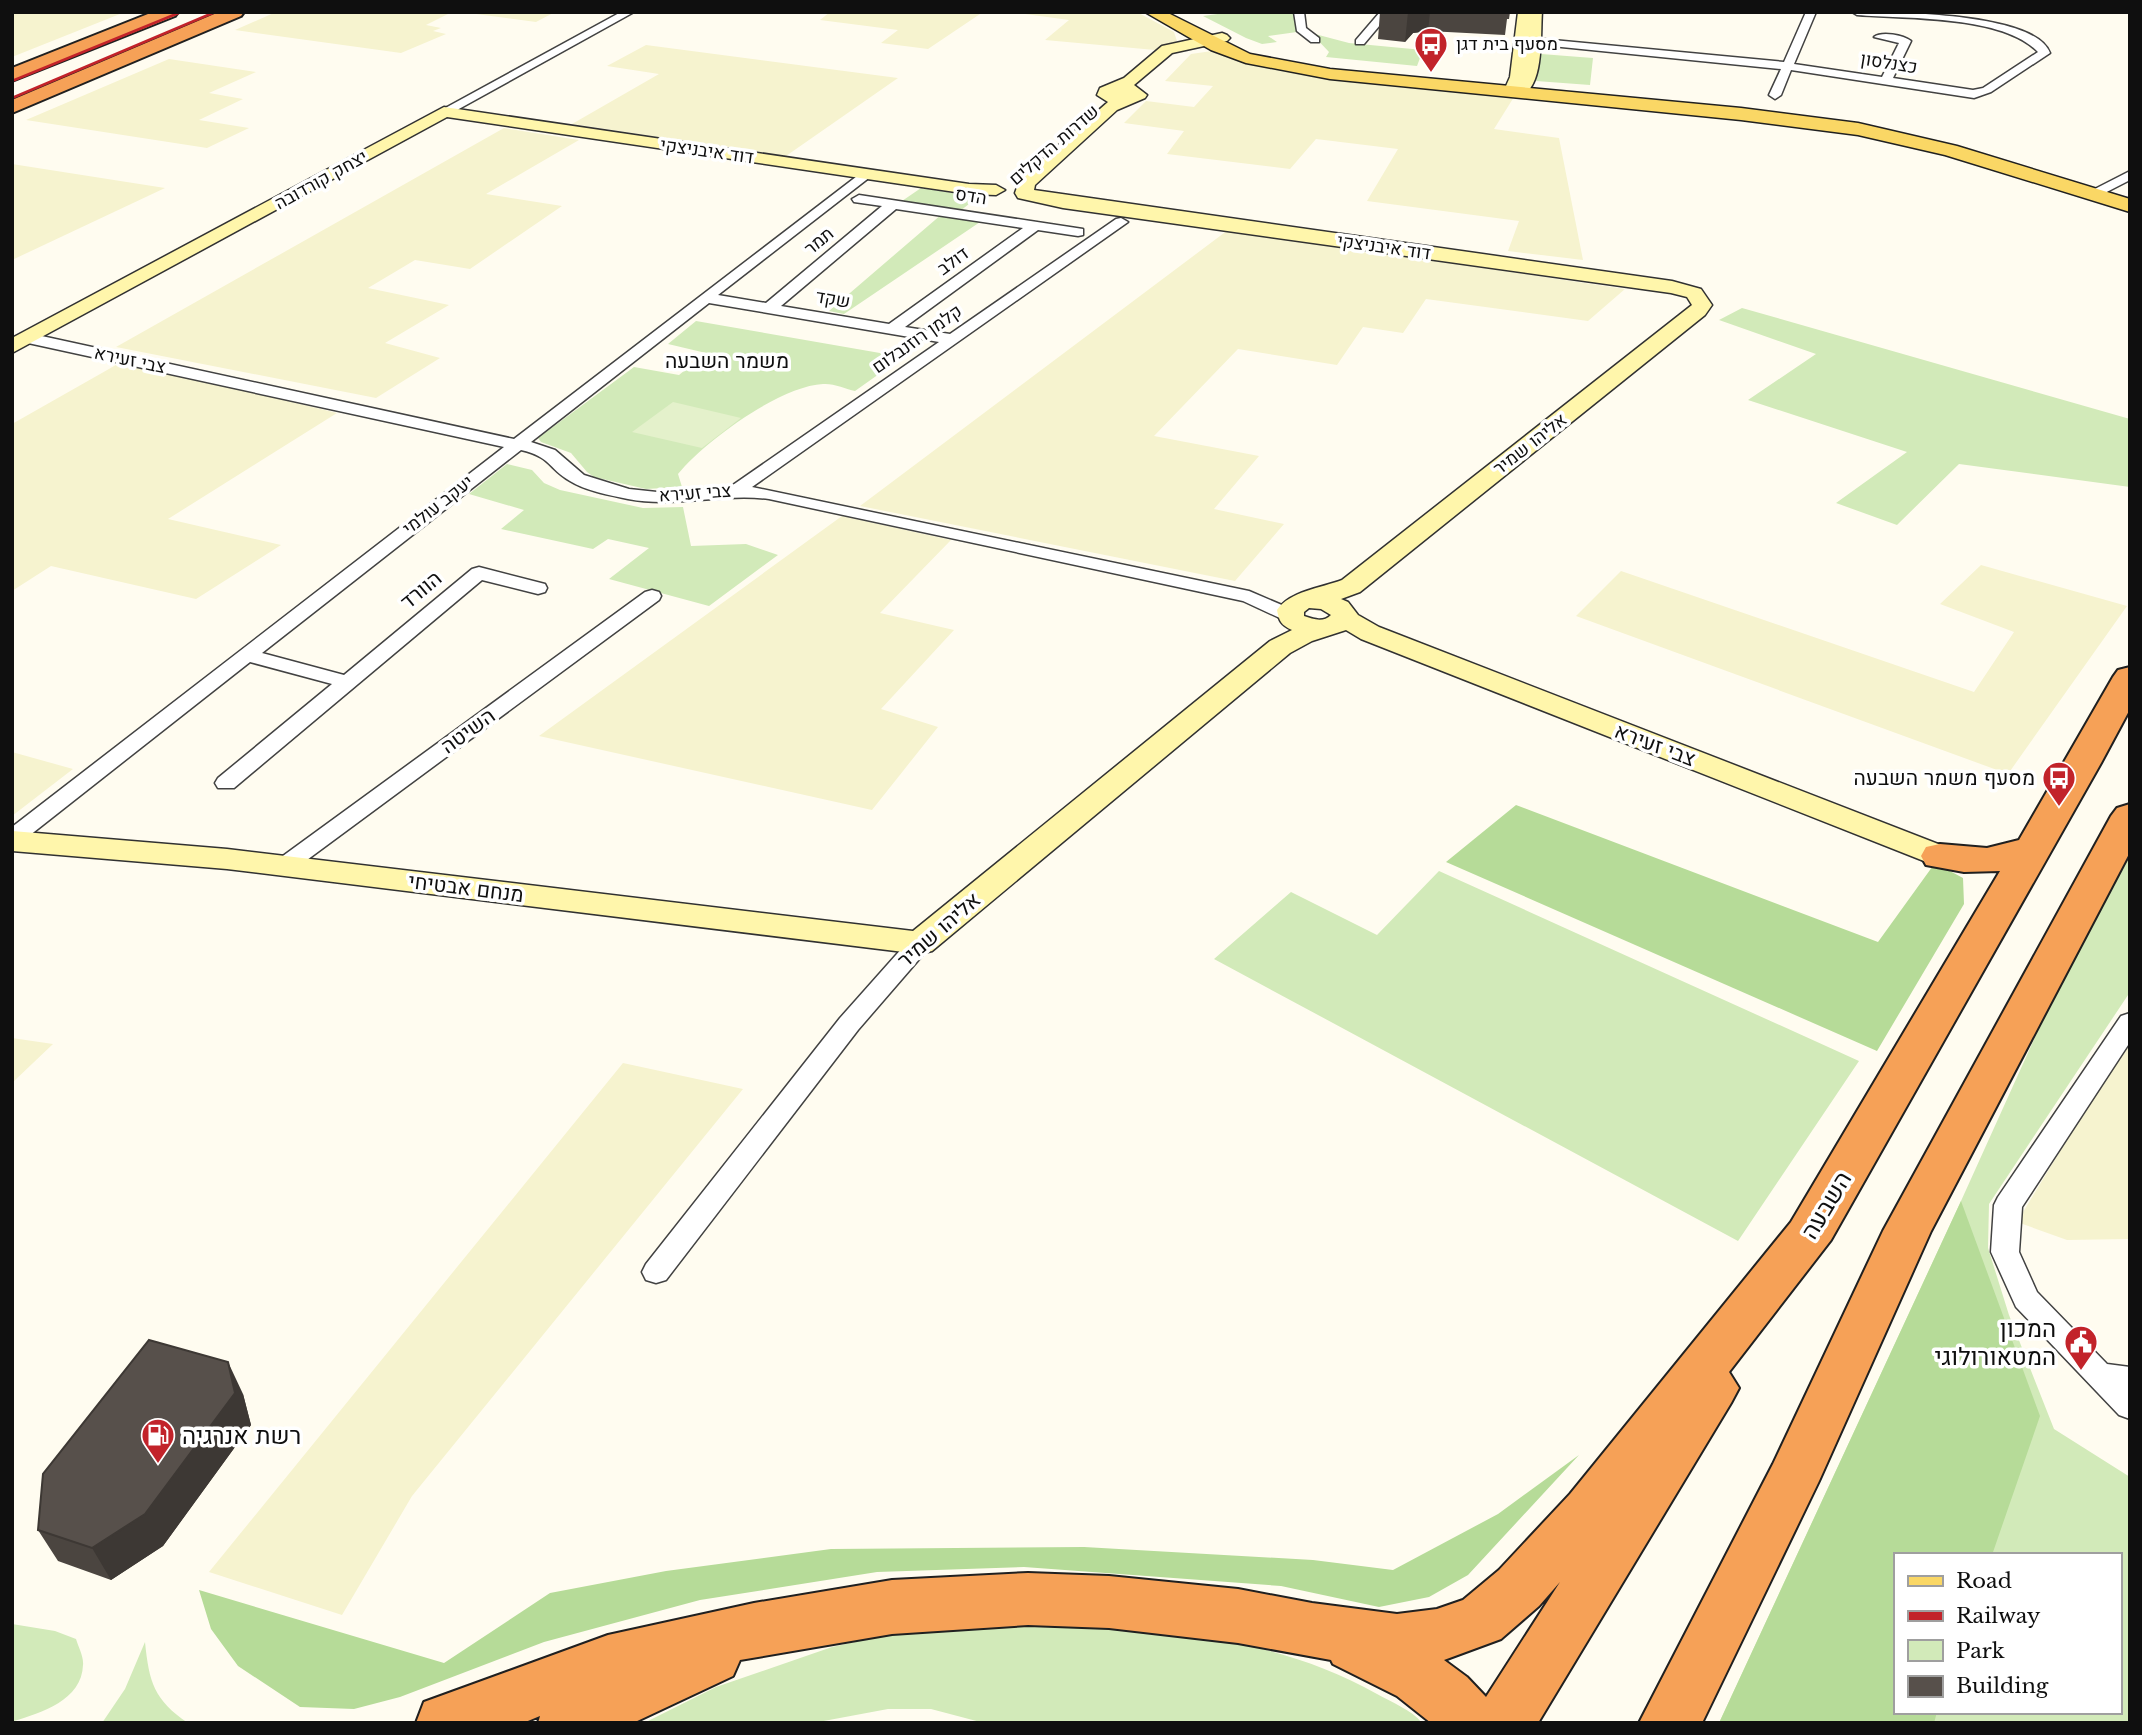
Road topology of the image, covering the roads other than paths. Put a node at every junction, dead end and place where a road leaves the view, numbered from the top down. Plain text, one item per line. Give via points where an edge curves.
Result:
1 (149, 12) edge
2 (169, 12) edge
3 (235, 12) edge
4 (629, 12) edge
5 (1153, 12) edge
6 (1171, 12) edge
7 (1299, 12) edge
8 (1386, 12) edge
9 (1525, 12) edge
10 (1535, 12) edge
11 (1811, 12) edge
12 (1857, 12) edge
13 (1878, 37) dead end
14 (1315, 40) dead end
15 (1527, 40) junction
16 (1360, 41) dead end
17 (1204, 42) junction
18 (1787, 66) junction
19 (12, 68) edge
20 (12, 75) edge
21 (1887, 79) junction
22 (1521, 84) junction
23 (1109, 92) junction
24 (1133, 95) junction
25 (1776, 95) dead end
26 (12, 107) edge
27 (444, 113) junction
28 (865, 174) junction
29 (2130, 175) edge
30 (2097, 191) junction
31 (994, 195) junction
32 (1021, 196) junction
33 (2130, 197) edge
34 (859, 199) dead end
35 (893, 204) junction
36 (2130, 206) edge
37 (979, 217) junction
38 (1121, 222) dead end
39 (1036, 225) junction
40 (1078, 232) dead end
41 (708, 298) junction
42 (1702, 300) joint
43 (769, 308) junction
44 (892, 329) junction
45 (951, 338) junction
46 (20, 343) edge
47 (517, 444) junction
48 (736, 490) junction
49 (1351, 586) junction
50 (538, 588) dead end
51 (652, 596) dead end
52 (1249, 597) joint
53 (1296, 616) junction
54 (1334, 621) junction
55 (245, 655) junction
56 (2130, 677) edge
57 (346, 682) junction
58 (226, 783) dead end
59 (2130, 816) edge
60 (12, 840) edge
61 (2033, 848) junction
62 (1940, 856) junction
63 (284, 866) junction
64 (1998, 909) junction
65 (919, 943) junction
66 (2130, 1023) edge
67 (1814, 1227) junction
68 (656, 1272) dead end
69 (2099, 1375) junction
70 (2130, 1380) edge
71 (2130, 1406) edge
72 (803, 1623) junction
73 (1312, 1630) junction
74 (1674, 1716) edge
75 (445, 1723) edge
76 (566, 1723) edge
77 (1470, 1723) edge
78 (1504, 1723) edge

1 - 19 highway
2 - 20 highway
3 - 26 highway
4 - 27 street, יצחק קורדובה
5 - 17 main road
6 - 17 main road
7 - 14 street via 1301,29
8 - 16 street
9 - 15 street
10 - 15 street
11 - 18 street
12 - 21 street, כצנלסון via 1990,25 2021,34 2044,53 1982,93
13 - 21 street via 1906,41
15 - 18 street, כצנלסון
15 - 22 street
17 - 22 main road via 1297,62
17 - 22 main road via 1308,71
17 - 23 street, שדרות הדקלים via 1161,52 1130,81
17 - 24 street, שדרות הדקלים via 1166,58
18 - 21 street, כצנלסון
18 - 25 street
22 - 30 main road via 1858,129
22 - 30 main road via 1862,123 1960,145
23 - 24 street via 1115,99
23 - 31 street, שדרות הדקלים via 1100,106
24 - 32 street, שדרות הדקלים via 1115,104 1026,183
27 - 28 street, דוד איבניצקי
27 - 46 street, יצחק קורדובה
28 - 31 street, דוד איבניצקי
28 - 41 street, יעקב עולמי
29 - 30 street
30 - 33 main road
30 - 36 main road
31 - 32 street, דוד איבניצקי via 1013,189
31 - 37 street
32 - 42 street, דוד איבניצקי via 1672,288 1694,293
34 - 35 street, הדס
35 - 37 street, הדס
35 - 43 street, תמר
37 - 39 street, הדס
38 - 45 street, קלמן רוזנבלום
39 - 40 street, הדס
39 - 44 street, דולב
41 - 43 street, שקד
41 - 47 street, יעקב עולמי
42 - 49 street, אליהו שמיר via 1698,311
43 - 44 street, שקד
44 - 45 street, שקד
45 - 48 street, קלמן רוזנבלום
46 - 47 street, צבי זעירא
47 - 48 street, צבי זעירא via 553,454 583,481 643,495
47 - 55 street, יעקב עולמי
48 - 52 street, צבי זעירא
49 - 53 street, אליהו שמיר
49 - 54 street
50 - 57 street, הוורד via 479,573
51 - 63 street, השיטה
52 - 53 street, צבי זעירא
53 - 54 street, אליהו שמיר via 1302,635
53 - 54 street, צבי זעירא via 1334,604
53 - 65 street, אליהו שמיר
54 - 62 street, צבי זעירא
55 - 57 street
55 - 60 street, יעקב עולמי
56 - 61 highway, השבעה
57 - 58 street, הוורד
59 - 74 highway via 1907,1231 1792,1481
60 - 63 street, מנחם אבטיחי
61 - 62 highway via 1988,862
61 - 64 highway, השבעה
62 - 64 highway via 1984,883
63 - 65 street, מנחם אבטיחי
64 - 67 highway, השבעה
65 - 68 street, אליהו שמיר via 849,1024
66 - 69 street via 2008,1205 2005,1252 2026,1300
67 - 73 highway via 1589,1511 1519,1588 1481,1620 1437,1636 1398,1641
67 - 78 highway, השבעה
69 - 70 street
69 - 71 street
72 - 73 highway via 892,1607 1028,1599 1176,1608
72 - 75 highway via 688,1643 608,1663
72 - 76 highway via 664,1676
73 - 77 highway via 1369,1651 1427,1683 1459,1707

